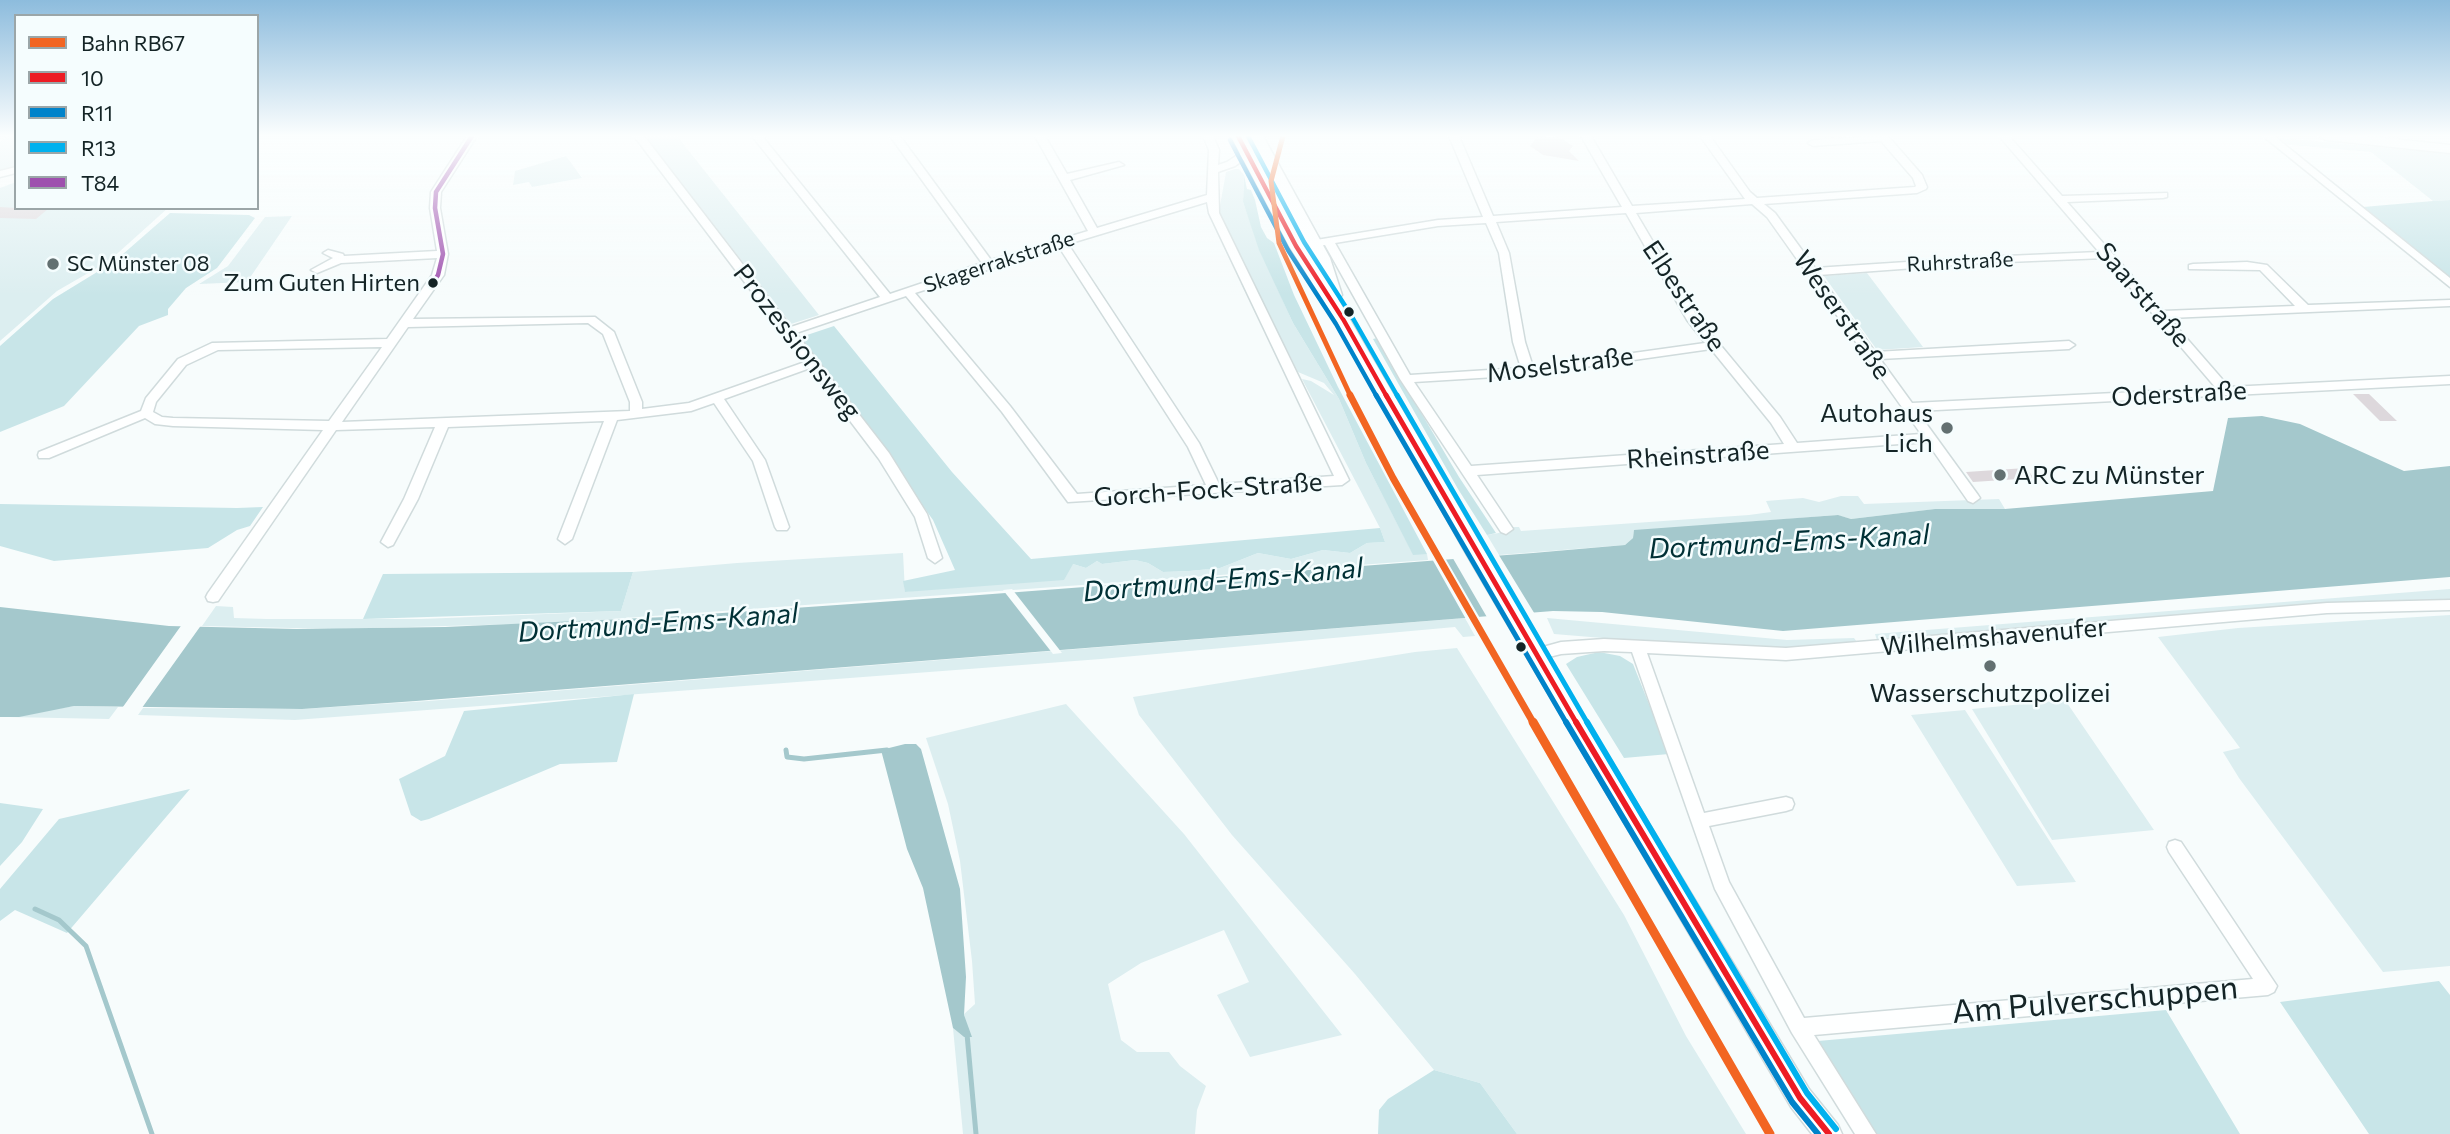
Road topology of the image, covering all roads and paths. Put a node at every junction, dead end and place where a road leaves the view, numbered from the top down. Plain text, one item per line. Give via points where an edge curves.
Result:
1 (438, 189) edge
2 (679, 189) edge
3 (799, 189) edge
4 (934, 189) edge
5 (1070, 189) edge
6 (1213, 189) edge
7 (1266, 189) edge
8 (1288, 189) edge
9 (1475, 189) edge
10 (1618, 189) edge
11 (1746, 189) edge
12 (1919, 189) edge
13 (2050, 189) edge
14 (2333, 189) edge
15 (2163, 195) dead end
16 (1212, 197) junction
17 (2059, 199) junction
18 (1755, 201) junction
19 (1630, 209) junction
20 (1487, 219) junction
21 (1094, 232) junction
22 (1061, 242) junction
23 (1321, 242) junction
24 (1296, 246) junction
25 (328, 253) dead end
26 (443, 254) junction
27 (2108, 255) junction
28 (339, 260) junction
29 (989, 264) junction
30 (2193, 267) dead end
31 (317, 270) dead end
32 (1812, 272) junction
33 (2450, 284) edge
34 (908, 291) junction
35 (887, 298) junction
36 (2450, 303) edge
37 (2304, 308) junction
38 (2160, 315) junction
39 (1343, 319) junction
40 (407, 323) junction
41 (788, 332) junction
42 (392, 343) junction
43 (1714, 345) junction
44 (2070, 345) dead end
45 (1871, 356) junction
46 (813, 363) junction
47 (1528, 371) junction
48 (1406, 379) junction
49 (2450, 380) edge
50 (2227, 392) junction
51 (718, 399) junction
52 (1908, 407) junction
53 (146, 413) junction
54 (636, 415) junction
55 (612, 417) junction
56 (443, 423) junction
57 (334, 426) junction
58 (1929, 438) junction
59 (1794, 449) junction
60 (44, 454) dead end
61 (1466, 471) junction
62 (1215, 489) junction
63 (1973, 498) dead end
64 (782, 527) dead end
65 (1506, 529) dead end
66 (565, 539) dead end
67 (388, 542) dead end
68 (935, 558) dead end
69 (213, 597) dead end
70 (2450, 605) edge
71 (1637, 646) junction
72 (1537, 653) junction
73 (1786, 804) dead end
74 (1699, 821) junction
75 (2175, 847) dead end
76 (1799, 1027) junction
77 (1800, 1098) junction
78 (1815, 1134) edge
79 (1829, 1134) edge
80 (1866, 1134) edge

1 - 26 street via 435,208
2 - 41 street, Prozessionsweg
3 - 35 street
4 - 29 street
5 - 21 street
6 - 16 street
7 - 24 main road
8 - 23 main road
9 - 20 street
10 - 19 street, Elbestraße
11 - 18 street, Weserstraße
12 - 18 street
13 - 17 street, Saarstraße
14 - 33 street
15 - 17 street
16 - 21 street, Skagerrakstraße
16 - 62 street, Gorch-Fock-Straße via 1217,221 1342,480
17 - 27 street, Saarstraße
18 - 19 street
18 - 32 street, Weserstraße
19 - 20 street
19 - 43 street, Elbestraße via 1673,287
20 - 23 street
20 - 47 street via 1504,253 1518,342
21 - 22 street, Skagerrakstraße
22 - 29 street, Skagerrakstraße
22 - 62 street via 1194,446
23 - 24 street
23 - 39 main road
23 - 48 street
24 - 39 main road
25 - 28 street
26 - 28 street
26 - 40 street via 438,275
27 - 32 street, Ruhrstraße
27 - 38 street, Saarstraße
28 - 31 street
29 - 34 street, Skagerrakstraße
30 - 37 street via 2263,267
32 - 45 street, Weserstraße
34 - 35 street, Skagerrakstraße
34 - 62 street, Gorch-Fock-Straße via 1006,408 1073,499
35 - 41 street, Skagerrakstraße
36 - 37 street
37 - 38 street
38 - 50 street, Saarstraße
39 - 72 main road
40 - 42 street
40 - 54 street via 591,319 608,332 636,402
41 - 46 street, Prozessionsweg
42 - 53 street via 216,346 182,362 150,401
42 - 57 street
43 - 47 street, Moselstraße
43 - 59 street, Elbestraße
44 - 45 street
45 - 52 street, Weserstraße
46 - 51 street
46 - 68 street, Prozessionsweg via 909,495 922,517
47 - 48 street, Moselstraße
48 - 61 street
49 - 50 street, Oderstraße
50 - 52 street, Oderstraße
51 - 54 street
51 - 64 street via 759,460
52 - 58 street, Weserstraße
53 - 57 street via 173,422
53 - 60 street
54 - 55 street
55 - 56 street
55 - 66 street
56 - 57 street
56 - 67 street
57 - 69 street
58 - 59 street, Rheinstraße
58 - 63 street, Weserstraße
59 - 61 street, Rheinstraße
61 - 65 street
70 - 71 street, Wilhelmshavenufer via 2328,608 1786,654
71 - 72 street, Wilhelmshavenufer
71 - 74 street
72 - 77 main road
73 - 74 street
74 - 76 street via 1721,884
75 - 76 street, Am Pulverschuppen via 2268,986
76 - 80 street
77 - 78 main road
77 - 79 main road

